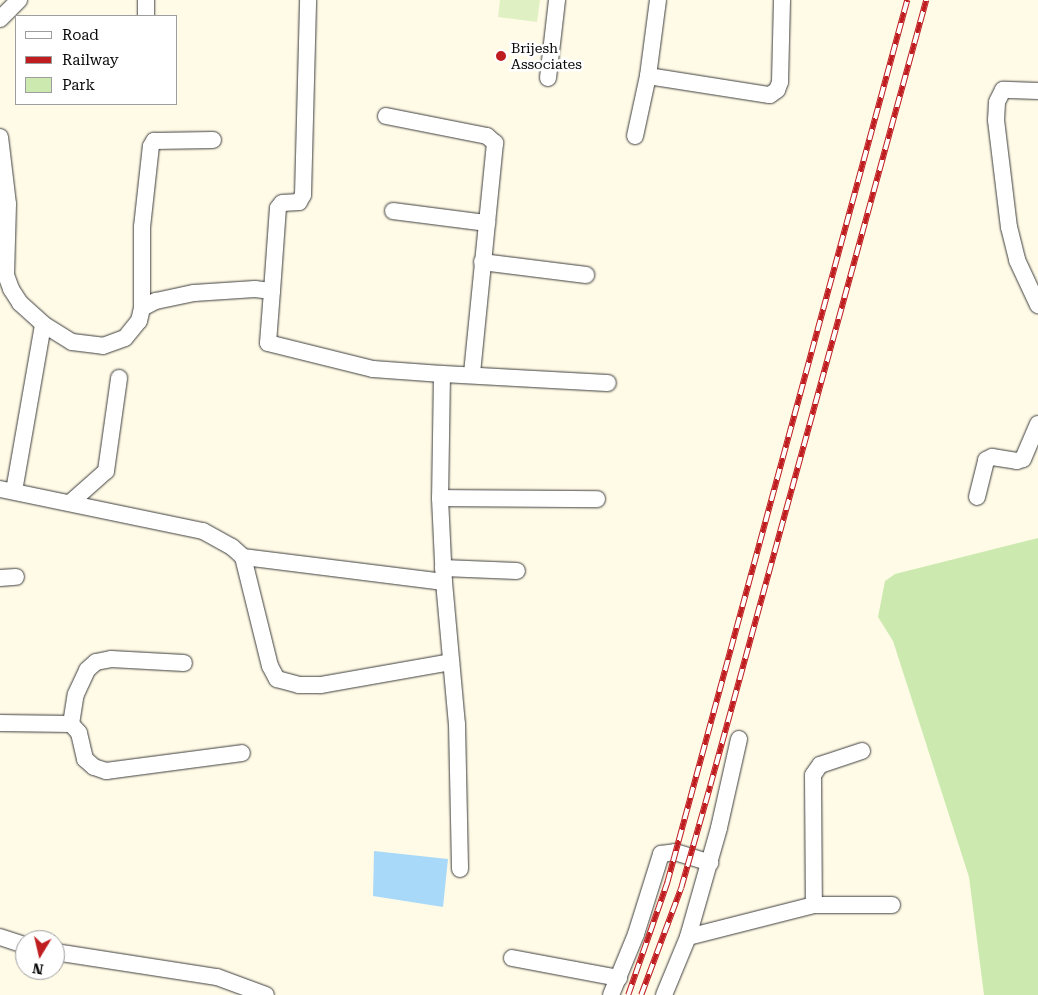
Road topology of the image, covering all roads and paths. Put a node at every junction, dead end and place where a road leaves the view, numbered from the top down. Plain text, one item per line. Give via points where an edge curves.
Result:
1 (19, 0) edge
2 (146, 0) edge
3 (308, 0) edge
4 (557, 0) edge
5 (658, 0) edge
6 (782, 0) edge
7 (146, 15) edge
8 (0, 19) edge
9 (648, 76) junction
10 (548, 78) dead end
11 (1038, 90) edge
12 (386, 116) dead end
13 (635, 136) dead end
14 (0, 137) edge
15 (213, 140) dead end
16 (393, 211) dead end
17 (487, 223) junction
18 (482, 262) junction
19 (586, 275) dead end
20 (272, 291) junction
21 (1038, 305) edge
22 (142, 308) junction
23 (44, 324) junction
24 (442, 374) junction
25 (472, 374) junction
26 (119, 378) dead end
27 (608, 383) dead end
28 (1038, 424) edge
29 (7, 490) edge
30 (977, 497) dead end
31 (440, 498) junction
32 (597, 499) dead end
33 (70, 502) junction
34 (243, 558) junction
35 (517, 571) dead end
36 (444, 575) junction
37 (451, 662) junction
38 (184, 663) dead end
39 (0, 723) edge
40 (71, 724) junction
41 (739, 739) dead end
42 (862, 751) dead end
43 (242, 753) dead end
44 (710, 863) junction
45 (460, 869) dead end
46 (814, 905) junction
47 (892, 905) dead end
48 (0, 937) edge
49 (688, 937) junction
50 (15, 942) edge
51 (65, 954) edge
52 (512, 958) dead end
53 (618, 978) junction
54 (257, 993) edge
55 (611, 995) edge
56 (664, 995) edge

1 - 8 street
2 - 7 street
3 - 20 street via 303,195 299,202 282,203 278,208
4 - 10 street
5 - 9 street
6 - 9 street via 780,82 770,95
9 - 13 street
11 - 21 street via 1003,90 997,102 996,120 1009,227 1017,260
12 - 17 street via 487,136 496,143
14 - 23 street via 8,204 6,274 20,303
15 - 22 street via 154,142 152,146 142,227
16 - 17 street
17 - 18 street
18 - 19 street
18 - 25 street
20 - 22 street via 194,293 156,301
20 - 24 street via 268,343 373,369
22 - 23 street via 139,321 125,338 103,346 72,342
23 - 29 street
24 - 25 street
24 - 31 street
25 - 27 street
26 - 33 street via 106,471
28 - 30 street via 1023,458 1017,461 992,457 986,460
29 - 33 street
31 - 32 street
31 - 36 street
33 - 34 street via 203,531
34 - 36 street
34 - 37 street via 270,666 277,679 299,685 322,685
35 - 36 street
36 - 37 street
37 - 45 street
38 - 40 street via 111,659 96,662 87,670 80,686
39 - 40 street
40 - 43 street via 80,733 85,759 106,771
41 - 44 street
42 - 46 street via 820,765 813,774
44 - 49 street
44 - 53 street via 674,852 661,854
46 - 47 street
46 - 49 street
48 - 50 street
49 - 56 street
51 - 54 street via 218,977
52 - 53 street
53 - 55 street

